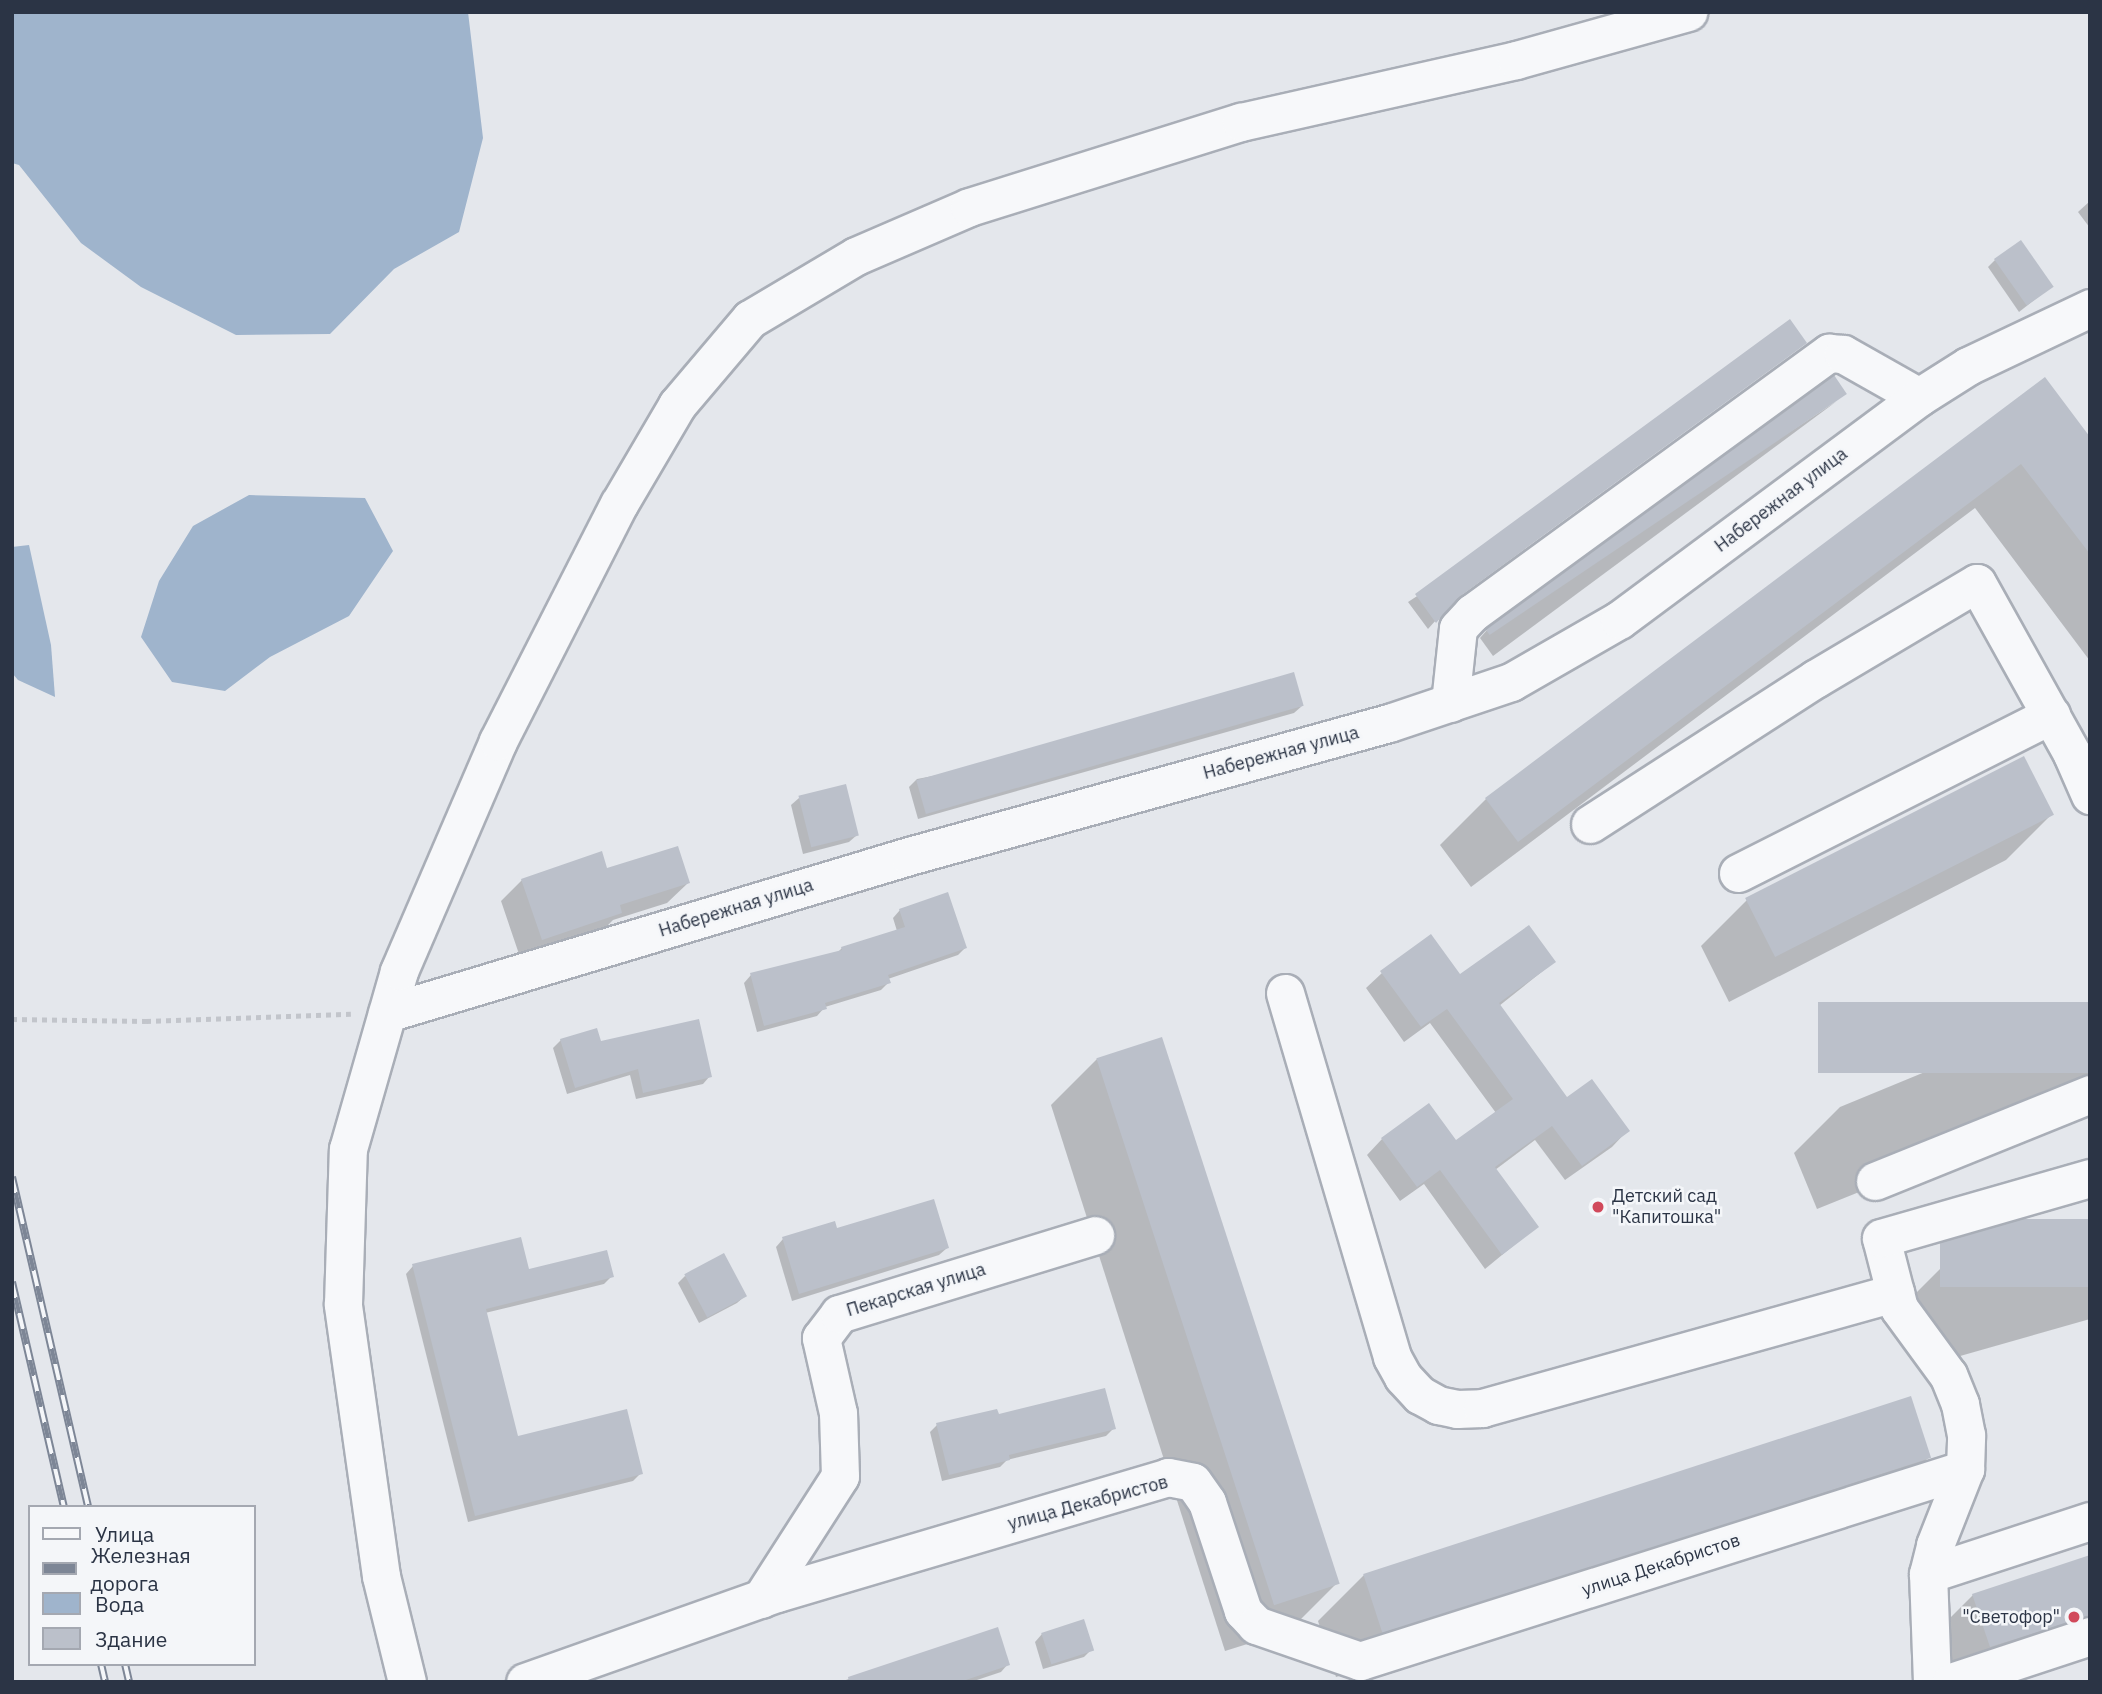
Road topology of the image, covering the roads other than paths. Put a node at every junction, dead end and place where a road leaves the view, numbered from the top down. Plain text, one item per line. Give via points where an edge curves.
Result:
1 (1688, 12) edge
2 (2090, 308) edge
3 (1919, 397) junction
4 (1450, 703) junction
5 (2050, 715) junction
6 (2090, 794) edge
7 (1590, 824) dead end
8 (1738, 873) dead end
9 (1285, 993) dead end
10 (387, 1013) junction
11 (2090, 1094) edge
12 (2090, 1178) edge
13 (1875, 1181) dead end
14 (1095, 1235) dead end
15 (1895, 1293) junction
16 (1965, 1469) junction
17 (2090, 1521) edge
18 (1928, 1574) junction
19 (761, 1599) junction
20 (2090, 1636) edge
21 (407, 1682) edge
22 (524, 1682) edge
23 (1932, 1682) edge
24 (1951, 1682) edge

1 - 10 street via 1516,60 1241,122 969,206 856,256 750,319 677,405 619,504 498,741 399,971
2 - 3 street, Набережная улица via 1968,366
3 - 4 street, Набережная улица via 1619,620 1511,682
3 - 4 street via 1843,354 1829,353 1472,613 1458,628
4 - 10 street, Набережная улица via 909,856
5 - 6 street
5 - 7 street via 1978,583 1815,679
5 - 8 street
9 - 15 street via 1391,1357 1420,1395 1438,1405 1482,1408
10 - 21 street via 348,1149 343,1304 381,1576
11 - 13 street
12 - 15 street via 1881,1238
14 - 19 street, Пекарская улица via 839,1314 821,1338 838,1413 840,1476
15 - 16 street via 1899,1308 1932,1350 1960,1404 1966,1436
16 - 18 street
16 - 19 street, улица Декабристов via 1360,1661 1256,1625 1243,1611 1207,1502 1193,1482 1168,1477
17 - 18 street
18 - 23 street
19 - 22 street, улица Декабристов
20 - 24 street

